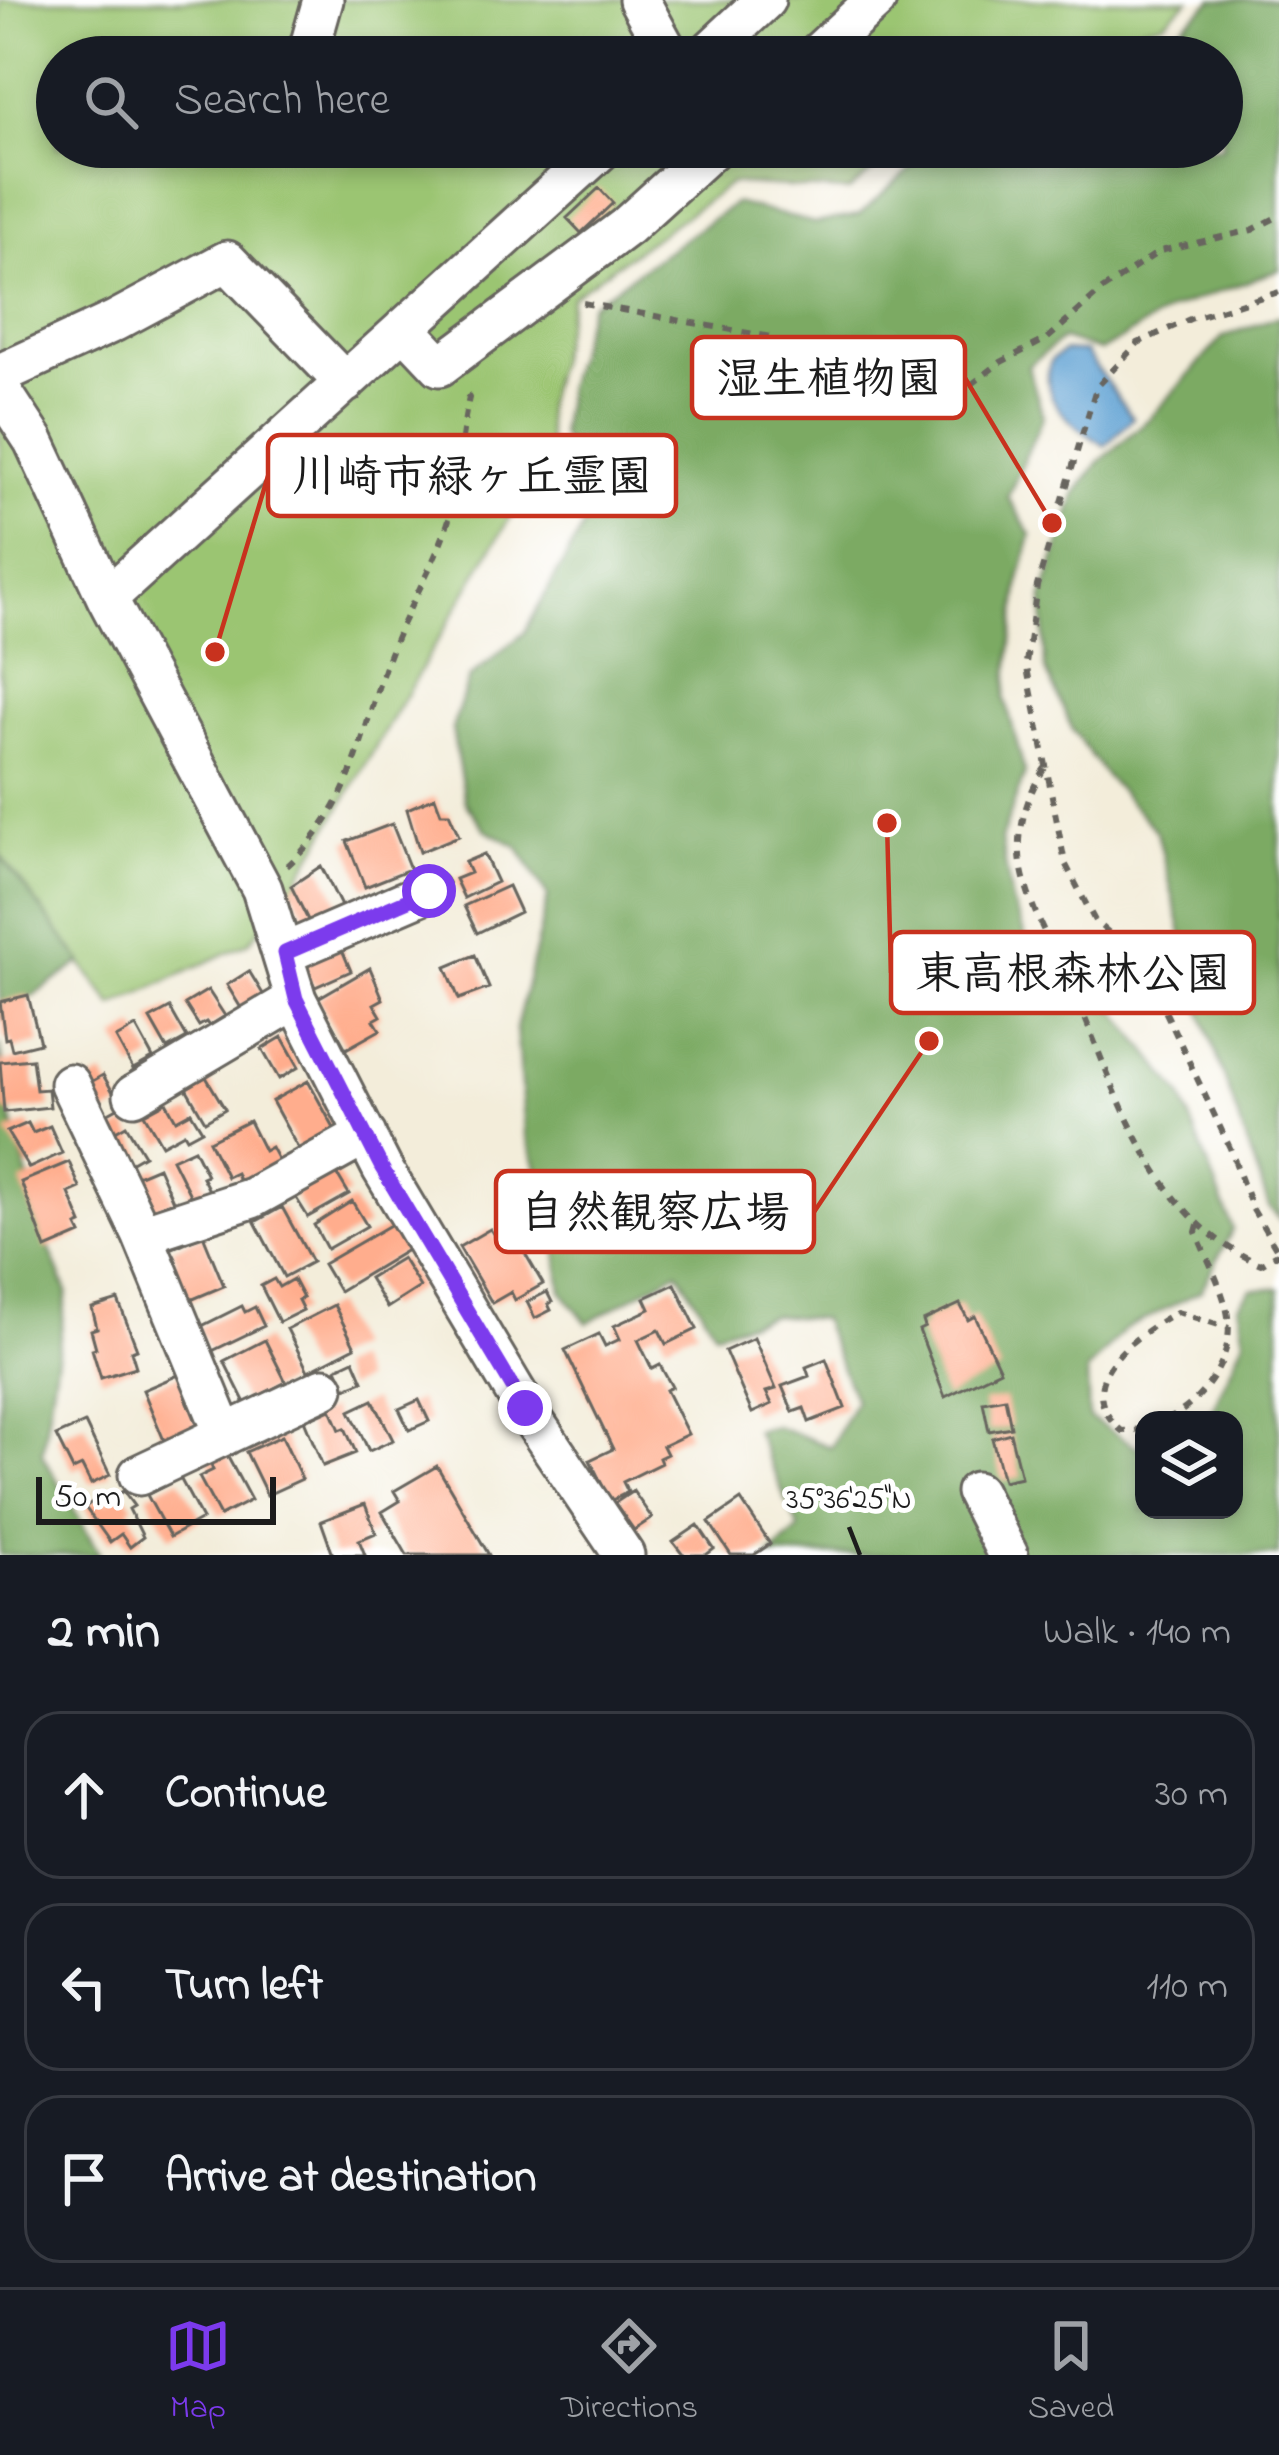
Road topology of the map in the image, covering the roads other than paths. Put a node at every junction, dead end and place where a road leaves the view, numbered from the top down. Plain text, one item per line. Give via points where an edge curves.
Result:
1 (323, 0) edge
2 (639, 0) edge
3 (765, 0) edge
4 (876, 0) edge
5 (313, 36) edge
6 (659, 36) edge
7 (726, 36) edge
8 (837, 36) edge
9 (581, 168) edge
10 (692, 168) edge
11 (404, 328) junction
12 (0, 374) edge
13 (345, 383) junction
14 (0, 389) edge
15 (107, 598) junction
16 (429, 891) dead end
17 (285, 953) junction
18 (296, 999) junction
19 (70, 1084) dead end
20 (134, 1095) dead end
21 (366, 1135) junction
22 (142, 1234) junction
23 (323, 1388) dead end
24 (225, 1435) junction
25 (139, 1475) dead end
26 (976, 1492) dead end
27 (624, 1555) edge
28 (1008, 1555) edge

1 - 5 street
2 - 6 street
3 - 7 street
4 - 8 street
9 - 11 street
10 - 11 street via 440,366
11 - 13 street
12 - 13 street via 227,261
13 - 15 street
14 - 15 street via 34,441
15 - 17 street via 262,889
16 - 17 street
17 - 18 street
18 - 20 street
18 - 21 street
19 - 22 street
21 - 22 street via 252,1198
21 - 27 street via 525,1408
22 - 24 street
23 - 24 street
24 - 25 street
26 - 28 street

